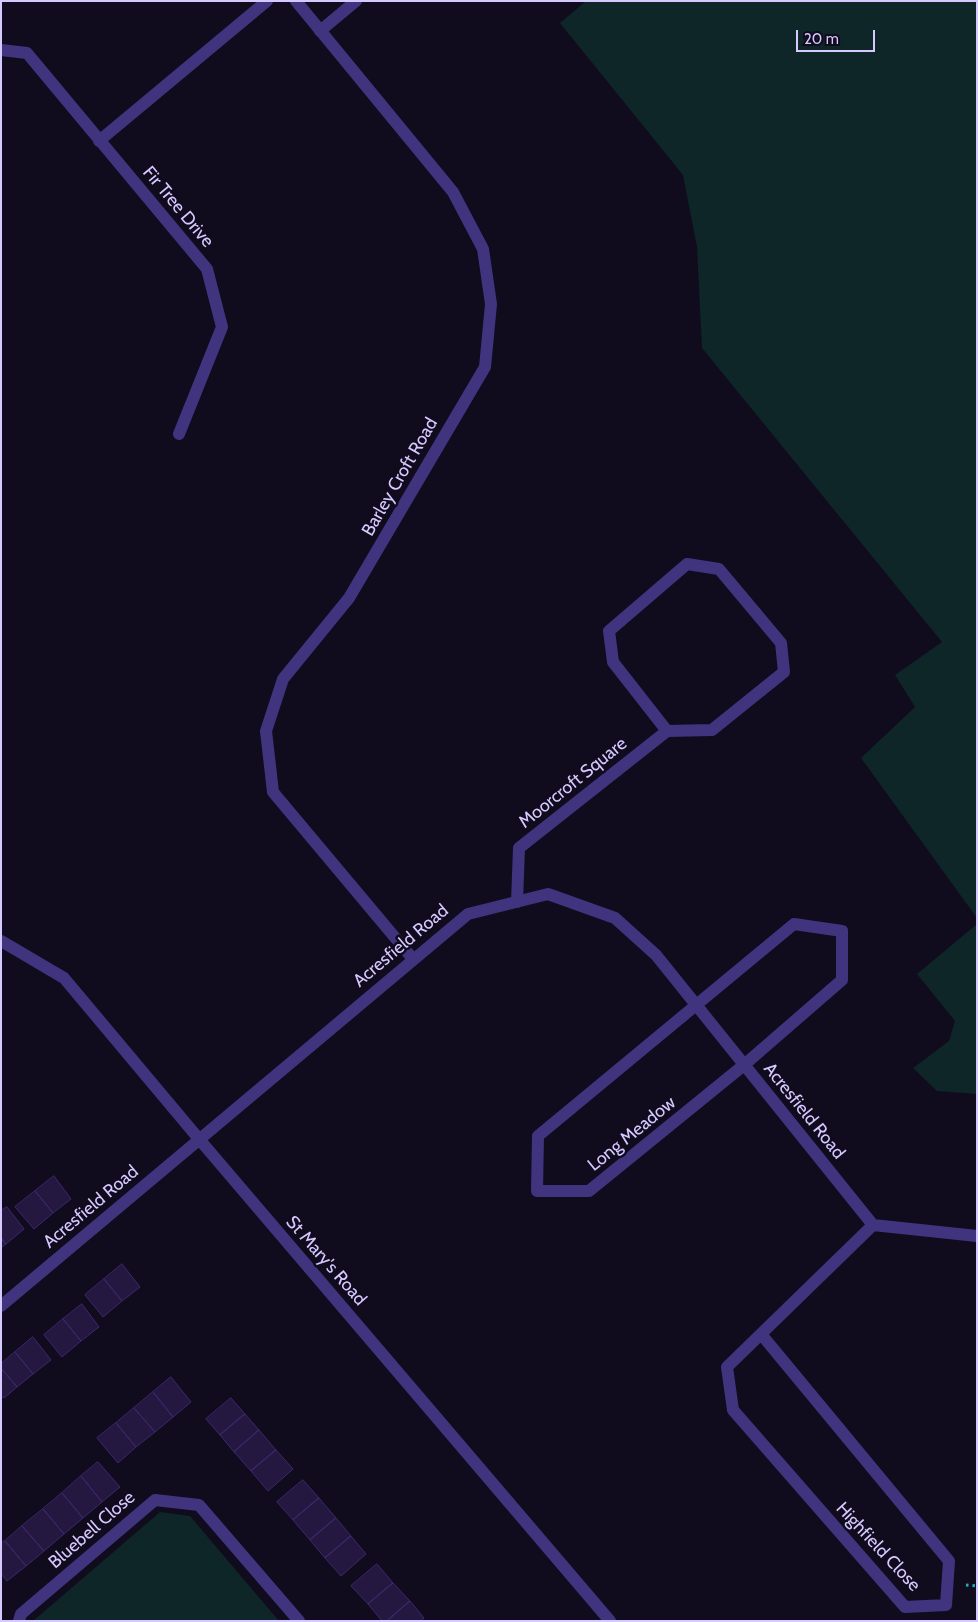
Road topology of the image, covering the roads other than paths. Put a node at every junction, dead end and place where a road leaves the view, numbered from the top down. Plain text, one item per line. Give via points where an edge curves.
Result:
1 (267, 1) edge
2 (296, 1) edge
3 (356, 1) edge
4 (320, 31) junction
5 (1, 50) edge
6 (99, 141) junction
7 (179, 434) dead end
8 (667, 731) junction
9 (517, 902) junction
10 (1, 941) edge
11 (413, 959) junction
12 (696, 1005) junction
13 (744, 1065) junction
14 (199, 1139) junction
15 (873, 1225) junction
16 (977, 1236) edge
17 (1, 1306) edge
18 (761, 1334) junction
19 (19, 1621) edge
20 (300, 1621) edge
21 (610, 1621) edge

1 - 6 street
2 - 4 street, Barley Croft Road
3 - 4 street
4 - 11 street, Barley Croft Road via 453,192 483,249 491,304 485,368 349,598 283,678 266,731 273,792
5 - 6 street, Fir Tree Drive via 27,54
6 - 7 street, Fir Tree Drive via 206,269 222,327
8 - 8 street via 613,662 609,630 687,564 719,568 781,643 784,672 712,730
8 - 9 street, Moorcroft Square via 519,848
9 - 11 street, Acresfield Road via 468,914
9 - 12 street, Acresfield Road via 548,894 615,918 656,956
10 - 14 street, St Mary's Road via 64,978
11 - 14 street, Acresfield Road
12 - 13 street, Acresfield Road
12 - 13 street, Long Meadow via 794,924 842,931 842,980
12 - 13 street, Long Meadow via 538,1136 537,1191 588,1191
13 - 15 street, Acresfield Road
14 - 17 street, Acresfield Road
14 - 21 street, St Mary's Road
15 - 16 street
15 - 18 street, Highfield Close
18 - 18 street, Highfield Close via 949,1561 946,1605 905,1607 733,1410 727,1367
19 - 20 street, Bluebell Close via 21,1614 155,1500 200,1505

